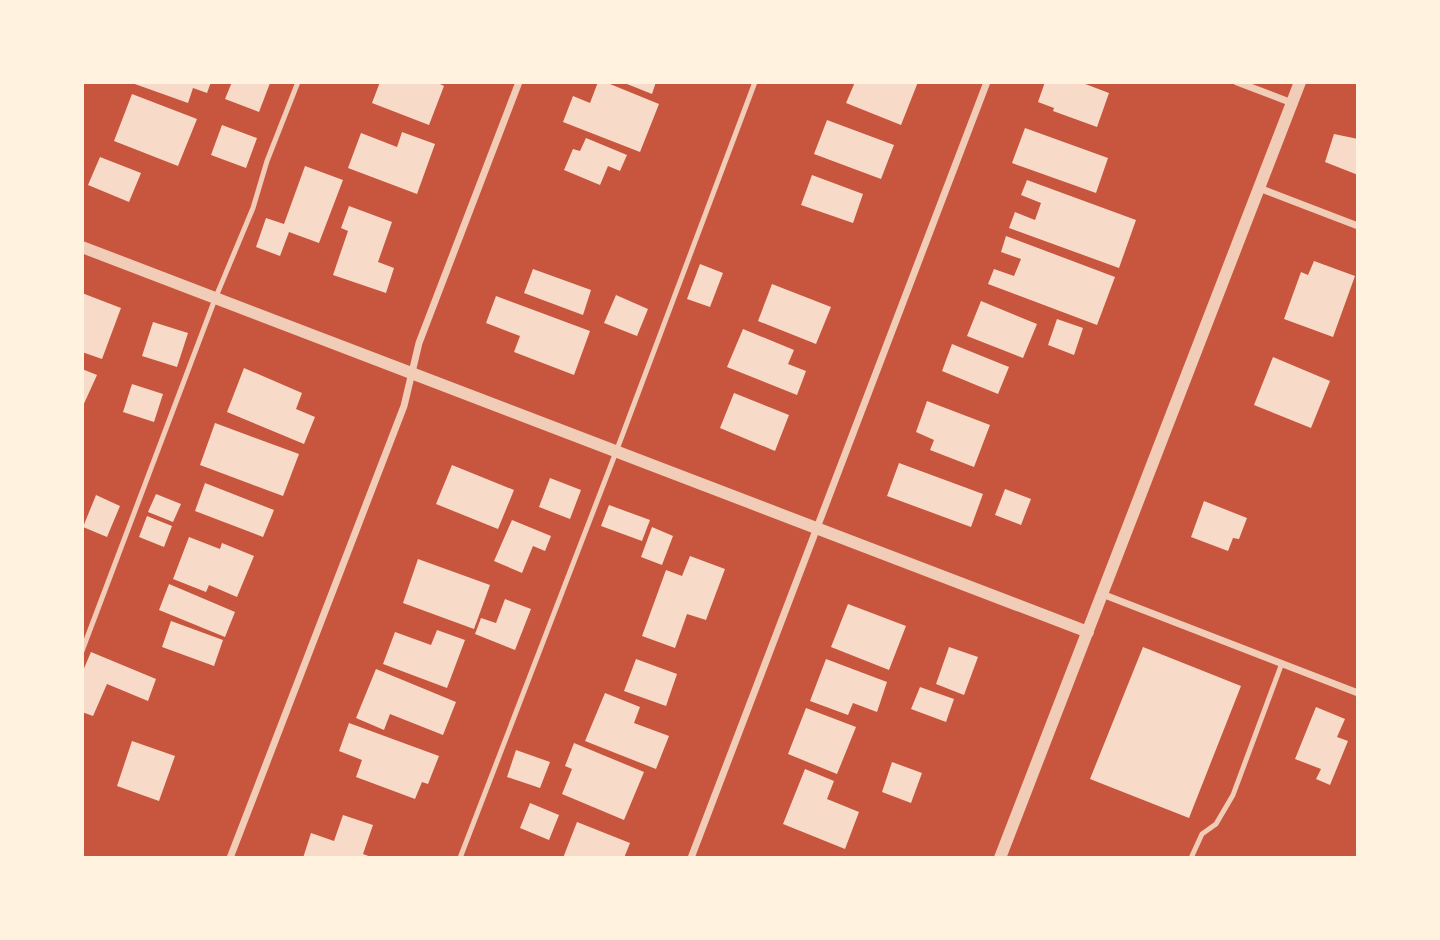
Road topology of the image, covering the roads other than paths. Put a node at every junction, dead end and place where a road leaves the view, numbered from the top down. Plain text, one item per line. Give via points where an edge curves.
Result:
1 (298, 82) edge
2 (519, 82) edge
3 (755, 82) edge
4 (987, 82) edge
5 (1237, 82) edge
6 (1300, 82) edge
7 (1292, 103) junction
8 (1259, 188) junction
9 (1358, 226) edge
10 (82, 247) edge
11 (215, 299) junction
12 (412, 373) junction
13 (616, 452) junction
14 (817, 528) junction
15 (1102, 594) junction
16 (1087, 632) junction
17 (82, 651) edge
18 (1282, 663) junction
19 (1358, 692) edge
20 (230, 858) edge
21 (460, 858) edge
22 (691, 858) edge
23 (1000, 858) edge
24 (1191, 858) edge

1 - 11 lane
2 - 12 street via 419,343
3 - 13 lane
4 - 14 street
5 - 7 street
6 - 7 street
7 - 8 street
8 - 9 street
8 - 15 street
10 - 11 street
11 - 12 street
11 - 17 lane
12 - 13 street
12 - 20 street via 404,406
13 - 14 street
13 - 21 lane
14 - 16 street
14 - 22 street
15 - 16 street
15 - 18 street
16 - 23 street
18 - 19 street
18 - 24 lane via 1233,795 1216,824 1202,834

